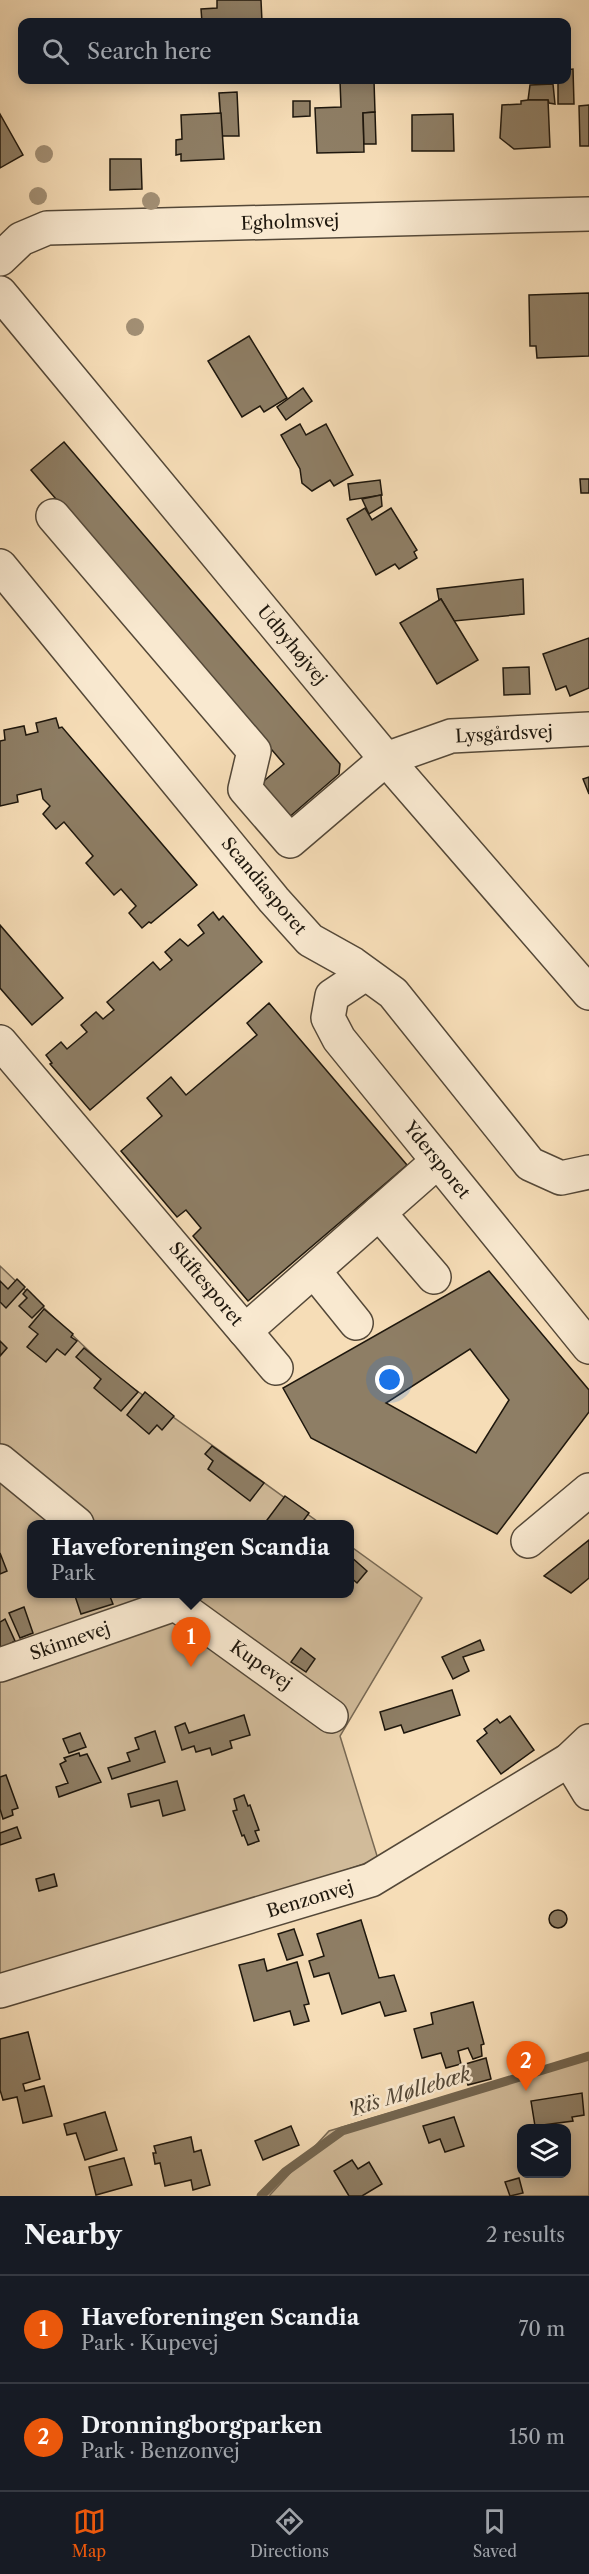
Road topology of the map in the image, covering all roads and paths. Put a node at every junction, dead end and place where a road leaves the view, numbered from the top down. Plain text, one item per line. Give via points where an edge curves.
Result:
1 (589, 214) edge
2 (0, 259) edge
3 (0, 293) edge
4 (53, 516) dead end
5 (1, 568) edge
6 (589, 729) edge
7 (386, 759) junction
8 (365, 974) junction
9 (589, 993) edge
10 (0, 1042) edge
11 (438, 1161) junction
12 (589, 1172) edge
13 (379, 1213) junction
14 (314, 1270) junction
15 (434, 1276) dead end
16 (356, 1323) dead end
17 (245, 1331) junction
18 (589, 1347) edge
19 (276, 1368) dead end
20 (0, 1461) edge
21 (589, 1490) edge
22 (72, 1520) edge
23 (528, 1541) dead end
24 (168, 1599) edge
25 (0, 1665) edge
26 (331, 1716) dead end
27 (579, 1750) edge
28 (589, 1793) edge
29 (0, 1991) edge

1 - 2 street, Egholmsvej via 46,228 21,239
3 - 7 street, Udbyhøjvej
4 - 7 street via 254,751 245,789 290,841
5 - 8 street, Scandiasporet via 274,900 310,940
6 - 7 street, Lysgårdsvej via 451,736
7 - 9 street, Udbyhøjvej
8 - 11 street, Ydersporet via 332,996 328,1018 339,1039
8 - 12 street, Scandiasporet via 393,993 530,1164 561,1178
10 - 17 street, Skiftesporet
11 - 13 street, Skiftesporet
11 - 18 street, Ydersporet
13 - 14 street, Skiftesporet
13 - 15 street
14 - 16 street
14 - 17 street, Skiftesporet
17 - 19 street
20 - 22 street
21 - 23 street
24 - 25 street, Skinnevej
24 - 26 street, Kupevej
27 - 28 street
27 - 29 street, Benzonvej via 371,1880

